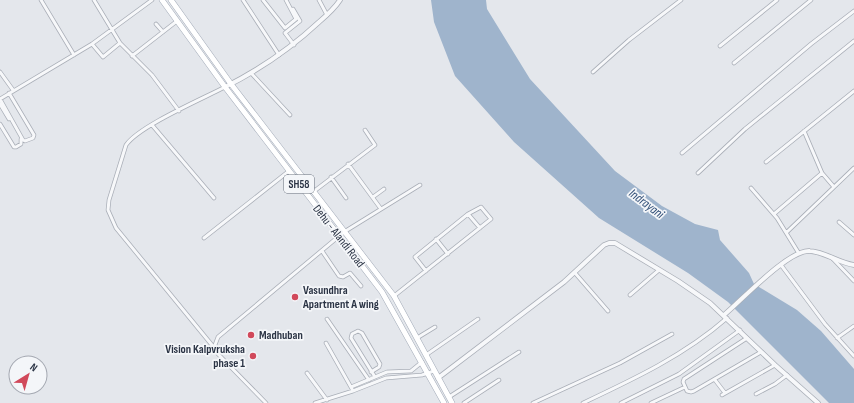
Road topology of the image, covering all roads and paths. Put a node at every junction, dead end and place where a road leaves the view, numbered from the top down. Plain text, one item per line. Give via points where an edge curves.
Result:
1 (40, 0) edge
2 (94, 0) edge
3 (152, 0) edge
4 (162, 0) edge
5 (170, 0) edge
6 (243, 0) edge
7 (263, 0) edge
8 (286, 0) edge
9 (320, 0) edge
10 (340, 0) edge
11 (681, 0) edge
12 (777, 0) edge
13 (811, 0) edge
14 (290, 6) junction
15 (854, 11) edge
16 (327, 15) junction
17 (177, 21) junction
18 (156, 24) dead end
19 (112, 31) junction
20 (163, 32) junction
21 (854, 42) edge
22 (120, 43) junction
23 (92, 44) junction
24 (294, 45) junction
25 (720, 46) dead end
26 (74, 55) junction
27 (279, 55) junction
28 (132, 56) junction
29 (734, 63) dead end
30 (0, 72) edge
31 (593, 72) dead end
32 (251, 73) junction
33 (231, 84) junction
34 (225, 87) junction
35 (13, 90) junction
36 (854, 91) edge
37 (9, 93) junction
38 (0, 99) edge
39 (0, 104) edge
40 (179, 111) junction
41 (290, 115) dead end
42 (0, 124) edge
43 (152, 125) junction
44 (365, 130) dead end
45 (804, 131) junction
46 (682, 153) dead end
47 (766, 162) dead end
48 (348, 164) junction
49 (854, 168) edge
50 (289, 171) junction
51 (698, 173) dead end
52 (822, 173) junction
53 (331, 177) junction
54 (420, 185) dead end
55 (834, 187) junction
56 (752, 188) dead end
57 (384, 189) dead end
58 (313, 192) junction
59 (373, 197) junction
60 (214, 198) dead end
61 (346, 198) dead end
62 (381, 210) junction
63 (468, 214) junction
64 (774, 214) junction
65 (840, 222) dead end
66 (480, 228) junction
67 (344, 232) junction
68 (786, 232) junction
69 (854, 235) edge
70 (339, 236) junction
71 (204, 238) dead end
72 (436, 239) junction
73 (322, 250) junction
74 (798, 252) junction
75 (448, 254) junction
76 (831, 258) junction
77 (854, 265) edge
78 (780, 266) junction
79 (659, 270) junction
80 (426, 271) junction
81 (575, 273) junction
82 (854, 281) edge
83 (361, 286) dead end
84 (630, 295) dead end
85 (394, 296) junction
86 (608, 311) dead end
87 (726, 316) junction
88 (478, 319) dead end
89 (327, 320) dead end
90 (854, 326) edge
91 (435, 327) dead end
92 (740, 330) junction
93 (672, 334) dead end
94 (417, 338) junction
95 (747, 338) junction
96 (837, 338) junction
97 (326, 343) dead end
98 (216, 350) junction
99 (519, 352) dead end
100 (761, 352) junction
101 (426, 355) junction
102 (854, 356) edge
103 (422, 362) junction
104 (775, 365) junction
105 (434, 371) junction
106 (372, 372) junction
107 (307, 373) dead end
108 (428, 373) junction
109 (787, 376) junction
110 (374, 377) junction
111 (438, 378) junction
112 (369, 380) junction
113 (499, 380) dead end
114 (715, 380) junction
115 (351, 387) junction
116 (685, 387) junction
117 (353, 391) junction
118 (756, 394) dead end
119 (449, 397) junction
120 (327, 400) junction
121 (266, 403) edge
122 (314, 403) edge
123 (444, 403) edge
124 (452, 403) edge
125 (464, 403) edge
126 (533, 403) edge
127 (583, 403) edge
128 (621, 403) edge
129 (651, 403) edge
130 (818, 403) edge

1 - 26 street
2 - 19 street
3 - 19 street
4 - 17 main road, Dehu - Alandi Road / SH58
5 - 33 main road, Dehu - Alandi Road / SH58
6 - 27 street
7 - 14 street via 284,28 296,19
8 - 14 street
9 - 16 street
10 - 16 street
11 - 31 street
12 - 25 street
13 - 29 street
14 - 24 street via 300,21 285,32
15 - 46 street
16 - 24 street
17 - 20 street
17 - 34 main road, Dehu - Alandi Road / SH58
18 - 20 street
19 - 22 street
19 - 23 street
20 - 28 street
21 - 51 street via 745,129
22 - 23 street via 103,57
22 - 28 street
23 - 26 street
24 - 27 street
26 - 35 street
27 - 32 street
28 - 40 street via 156,80
30 - 35 street
32 - 33 street
32 - 41 street
33 - 34 street
33 - 58 main road, Dehu - Alandi Road / SH58
34 - 40 street
34 - 50 main road, Dehu - Alandi Road / SH58
35 - 37 street
36 - 45 street
37 - 38 street
37 - 38 street via 34,135 33,138 23,140
39 - 42 street via 22,141 21,144 14,147
40 - 43 street
43 - 60 street
43 - 98 street via 131,138 126,145 109,200 110,218
44 - 48 street via 375,145
45 - 47 street
45 - 52 street via 814,149
48 - 53 street
48 - 59 street
49 - 55 street
50 - 70 main road, Dehu - Alandi Road / SH58
50 - 71 street
52 - 55 street
52 - 64 street
53 - 58 street
53 - 61 street
54 - 62 street
55 - 68 street
56 - 64 street
57 - 59 street
58 - 67 main road, Dehu - Alandi Road / SH58
59 - 62 street
62 - 67 street
63 - 66 street
63 - 66 street via 481,207 491,219
63 - 72 street
64 - 68 street
65 - 69 street
66 - 75 street
67 - 70 street
67 - 85 main road, Dehu - Alandi Road / SH58
68 - 74 street
70 - 73 street
70 - 103 main road, Dehu - Alandi Road / SH58 via 388,302
72 - 75 street
72 - 80 street via 415,257
73 - 83 street via 340,276 350,273
73 - 98 street via 218,337
74 - 76 street via 813,251
74 - 78 street
75 - 80 street
76 - 77 street
76 - 82 street
78 - 87 street
78 - 96 street
79 - 81 street via 609,242
79 - 84 street
79 - 87 street via 697,293
80 - 85 street
81 - 86 street
81 - 111 street
85 - 94 main road, Dehu - Alandi Road / SH58
87 - 92 street
87 - 127 street via 708,334 666,362
88 - 101 street
89 - 112 street
90 - 96 street
91 - 94 street
92 - 95 street
92 - 128 street via 679,374
93 - 126 street via 620,363
94 - 101 main road, Dehu - Alandi Road / SH58
95 - 100 street
95 - 116 street via 684,379
96 - 102 street
97 - 115 street
98 - 121 street
99 - 119 street
100 - 104 street
100 - 114 street
101 - 105 main road, Dehu - Alandi Road / SH58
103 - 108 main road, Dehu - Alandi Road / SH58
103 - 110 street via 411,371 390,372
104 - 109 street
104 - 114 street via 723,394
105 - 108 street
105 - 111 main road, Dehu - Alandi Road / SH58
106 - 106 street via 380,364 362,333 358,331 352,334 351,338
106 - 110 street
107 - 120 street
108 - 117 street via 391,376
108 - 123 main road, Dehu - Alandi Road / SH58
109 - 118 street
109 - 130 street
110 - 112 street
111 - 119 main road, Dehu - Alandi Road / SH58
112 - 115 street
113 - 125 street
114 - 116 street via 692,392
115 - 117 street
116 - 129 street
117 - 120 street
119 - 124 main road, Dehu - Alandi Road / SH58
120 - 122 street

